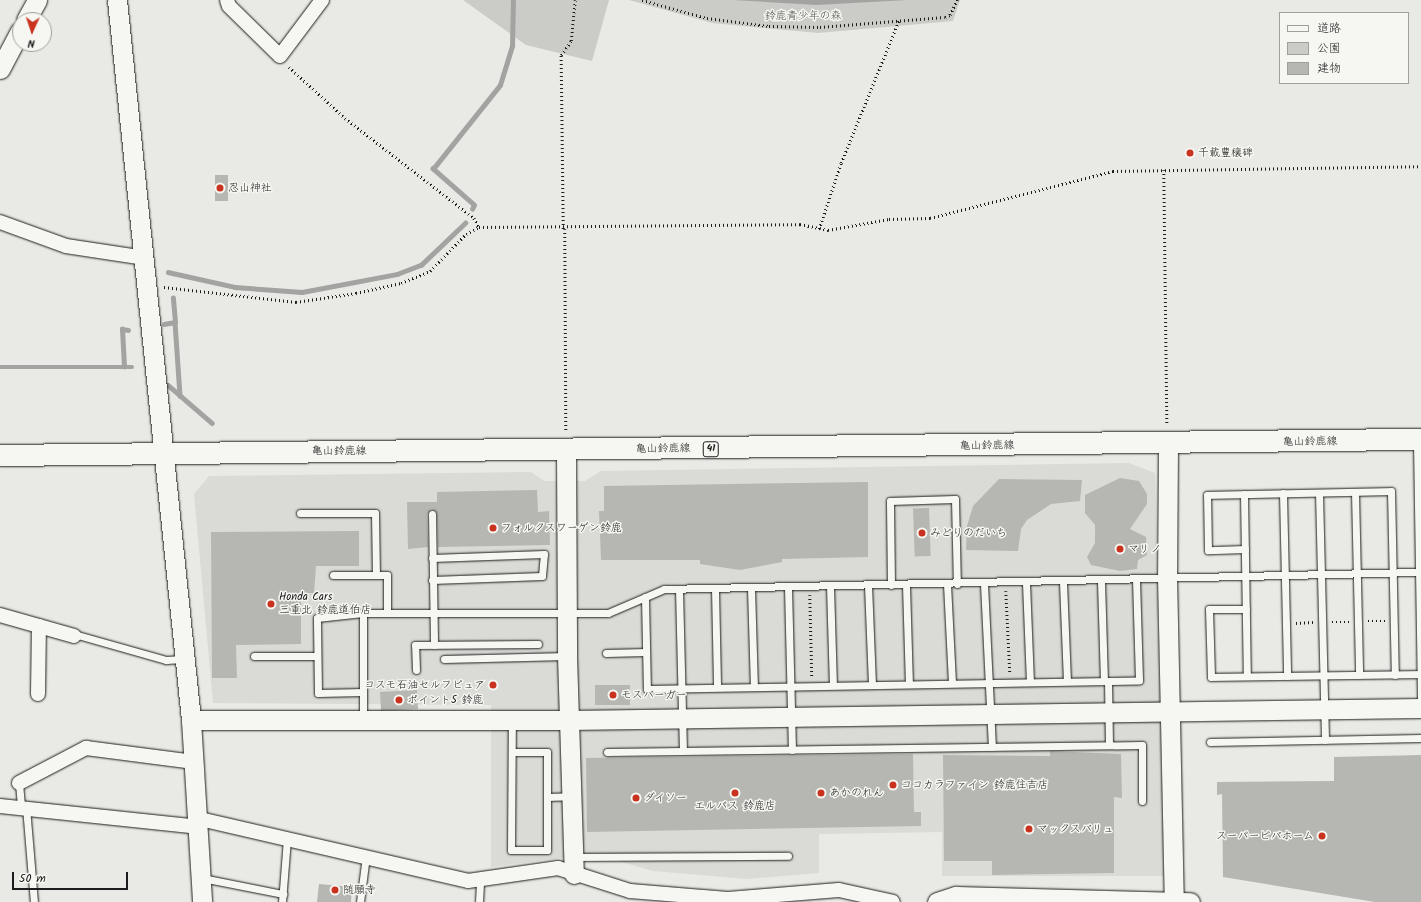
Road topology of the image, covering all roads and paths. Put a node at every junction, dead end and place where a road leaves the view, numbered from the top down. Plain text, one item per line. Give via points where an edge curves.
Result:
1 (37, 0) edge
2 (116, 0) edge
3 (227, 0) edge
4 (322, 0) edge
5 (575, 0) edge
6 (642, 0) edge
7 (957, 0) edge
8 (30, 12) edge
9 (899, 20) junction
10 (12, 46) edge
11 (280, 56) junction
12 (0, 69) edge
13 (1421, 166) edge
14 (1164, 170) junction
15 (0, 222) edge
16 (479, 227) junction
17 (819, 228) junction
18 (564, 229) junction
19 (145, 258) junction
20 (148, 284) junction
21 (1419, 439) edge
22 (1168, 445) junction
23 (566, 450) junction
24 (162, 452) junction
25 (0, 455) edge
26 (1355, 492) junction
27 (1283, 493) junction
28 (1319, 493) junction
29 (1244, 494) junction
30 (300, 513) dead end
31 (432, 514) dead end
32 (1245, 550) junction
33 (432, 558) junction
34 (1420, 572) edge
35 (1357, 573) junction
36 (1393, 573) junction
37 (1285, 574) junction
38 (1320, 574) junction
39 (333, 575) dead end
40 (376, 575) junction
41 (1245, 575) junction
42 (1167, 576) junction
43 (432, 580) junction
44 (1101, 581) junction
45 (1136, 581) junction
46 (1063, 582) junction
47 (1006, 583) junction
48 (1026, 583) junction
49 (947, 584) junction
50 (957, 584) junction
51 (984, 584) junction
52 (868, 585) junction
53 (891, 585) junction
54 (906, 585) junction
55 (810, 586) junction
56 (830, 586) junction
57 (788, 587) junction
58 (715, 588) junction
59 (751, 588) junction
60 (679, 589) junction
61 (645, 597) junction
62 (1246, 609) junction
63 (566, 611) junction
64 (433, 612) junction
65 (363, 613) junction
66 (387, 613) junction
67 (0, 615) edge
68 (39, 626) junction
69 (74, 636) joint
70 (538, 644) dead end
71 (434, 645) junction
72 (646, 652) junction
73 (606, 653) dead end
74 (254, 656) dead end
75 (317, 656) junction
76 (567, 656) junction
77 (185, 659) junction
78 (444, 659) dead end
79 (416, 670) dead end
80 (1421, 674) edge
81 (1359, 675) junction
82 (1395, 675) junction
83 (1247, 676) junction
84 (1287, 676) junction
85 (1323, 676) junction
86 (1106, 681) junction
87 (1030, 682) junction
88 (1067, 682) junction
89 (952, 683) junction
90 (989, 683) junction
91 (1010, 683) junction
92 (909, 684) junction
93 (872, 685) junction
94 (790, 686) junction
95 (813, 686) junction
96 (833, 686) junction
97 (718, 687) junction
98 (754, 687) junction
99 (681, 688) junction
100 (363, 692) junction
101 (38, 694) dead end
102 (1421, 703) edge
103 (1324, 708) junction
104 (1421, 708) edge
105 (1170, 711) junction
106 (1108, 712) junction
107 (990, 714) junction
108 (509, 716) junction
109 (791, 717) junction
110 (363, 719) junction
111 (682, 719) junction
112 (191, 720) junction
113 (569, 720) junction
114 (1421, 738) edge
115 (1325, 740) junction
116 (1210, 742) dead end
117 (1109, 745) junction
118 (992, 747) junction
119 (792, 750) junction
120 (683, 751) junction
121 (512, 752) junction
122 (607, 752) dead end
123 (194, 762) junction
124 (19, 783) joint
125 (572, 796) junction
126 (547, 797) junction
127 (1142, 801) dead end
128 (0, 806) edge
129 (24, 807) junction
130 (200, 823) junction
131 (287, 839) junction
132 (366, 856) junction
133 (788, 856) dead end
134 (574, 865) junction
135 (202, 878) junction
136 (480, 881) junction
137 (283, 894) junction
138 (956, 899) edge
139 (1013, 901) edge
140 (1067, 901) edge
141 (1179, 901) edge
142 (34, 902) edge
143 (202, 902) edge
144 (282, 902) edge
145 (360, 902) edge
146 (479, 902) edge
147 (893, 902) edge
148 (937, 902) edge

1 - 8 street
2 - 19 street
3 - 11 street via 229,6
4 - 11 street
5 - 18 path via 571,41 561,55
6 - 9 path via 707,18 769,26 820,27
7 - 9 path via 950,15
9 - 17 path via 841,163
10 - 12 street
11 - 16 path via 345,118 474,218
13 - 14 path
14 - 17 path via 1091,174 930,218 889,219
14 - 22 path
15 - 19 street via 66,246
16 - 18 path
16 - 20 path via 466,234 430,271 401,283 356,293 296,302
17 - 18 path via 800,224
18 - 23 path
19 - 20 street
20 - 24 street
21 - 22 main road, 亀山鈴鹿線 / 41
21 - 34 lane
22 - 23 main road, 亀山鈴鹿線 / 41
22 - 42 street
23 - 24 main road, 亀山鈴鹿線 / 41
23 - 63 street
24 - 25 main road, 亀山鈴鹿線 / 41
24 - 77 street
26 - 28 lane
26 - 35 lane
26 - 36 lane via 1391,491
27 - 28 lane
27 - 29 lane
27 - 37 lane
28 - 38 lane
29 - 32 lane
29 - 32 lane via 1207,495 1208,550
30 - 40 lane via 375,513
31 - 33 lane
32 - 41 lane
33 - 43 lane
33 - 43 lane via 544,554 542,576
34 - 36 lane
34 - 80 lane
35 - 36 lane
35 - 38 lane
35 - 81 lane
36 - 82 lane
37 - 38 lane
37 - 41 lane
37 - 84 lane
38 - 85 lane
39 - 40 lane
40 - 66 lane via 387,575
41 - 42 lane
41 - 62 lane
42 - 45 lane
42 - 105 street
43 - 64 lane
44 - 45 lane
44 - 46 lane
44 - 86 lane
45 - 86 lane via 1139,680
46 - 48 lane
46 - 88 lane
47 - 48 lane
47 - 51 lane
47 - 91 path
48 - 87 lane
49 - 50 lane
49 - 54 lane
49 - 89 lane
50 - 51 lane
50 - 53 lane via 955,500 890,501
51 - 90 lane
52 - 53 lane
52 - 56 lane
52 - 93 lane
53 - 54 lane
54 - 92 lane
55 - 56 lane
55 - 57 lane
55 - 95 path
56 - 96 lane
57 - 59 lane
57 - 94 lane
58 - 59 lane
58 - 60 lane
58 - 97 lane
59 - 98 lane
60 - 61 lane via 664,589
60 - 99 lane
61 - 63 lane via 608,613
61 - 72 lane
62 - 83 lane
62 - 83 lane via 1209,610 1211,677
63 - 64 lane
63 - 76 street
64 - 66 lane
64 - 71 lane
65 - 66 lane
65 - 75 lane via 317,618
65 - 100 lane
67 - 68 street
68 - 69 street
68 - 101 street
69 - 77 lane via 74,632 166,660
70 - 71 lane
71 - 79 lane via 415,645
72 - 73 lane
72 - 99 lane via 647,689
74 - 75 lane
75 - 100 lane via 318,692
76 - 78 lane
76 - 113 street
77 - 112 street
80 - 82 lane
80 - 102 lane
81 - 82 lane
81 - 85 lane
83 - 84 lane
84 - 85 lane
85 - 103 lane
86 - 88 lane
86 - 106 lane
87 - 88 lane
87 - 91 lane
89 - 90 lane
89 - 92 lane
90 - 91 lane
90 - 107 lane
92 - 93 lane
93 - 96 lane
94 - 95 lane
94 - 98 lane
94 - 109 lane
95 - 96 lane
97 - 98 lane
97 - 99 lane
99 - 111 lane
100 - 110 lane
103 - 104 street
103 - 105 street
103 - 115 lane
105 - 106 street
105 - 141 street
106 - 107 street
106 - 117 lane
107 - 109 street
107 - 118 lane
108 - 110 street
108 - 113 street
108 - 121 lane
109 - 111 street
109 - 119 lane
110 - 112 street
111 - 113 street
111 - 120 lane
112 - 123 street
113 - 125 street
114 - 115 lane
115 - 116 lane
117 - 118 lane
117 - 127 lane via 1142,745
118 - 119 lane
119 - 120 lane
120 - 122 lane
121 - 126 lane via 547,752
121 - 126 lane via 511,850 547,850
123 - 124 street via 86,748
123 - 130 street
124 - 129 lane
125 - 126 lane
125 - 134 street
128 - 129 street
129 - 130 street
129 - 142 lane
130 - 131 street
130 - 135 street
131 - 132 street
131 - 137 lane
132 - 136 street
132 - 145 lane
133 - 134 lane
134 - 136 street
134 - 147 street via 630,891 728,899 839,890
135 - 137 lane
135 - 143 street
136 - 146 lane
137 - 144 lane
138 - 139 street
138 - 148 street
139 - 140 street
140 - 141 street

